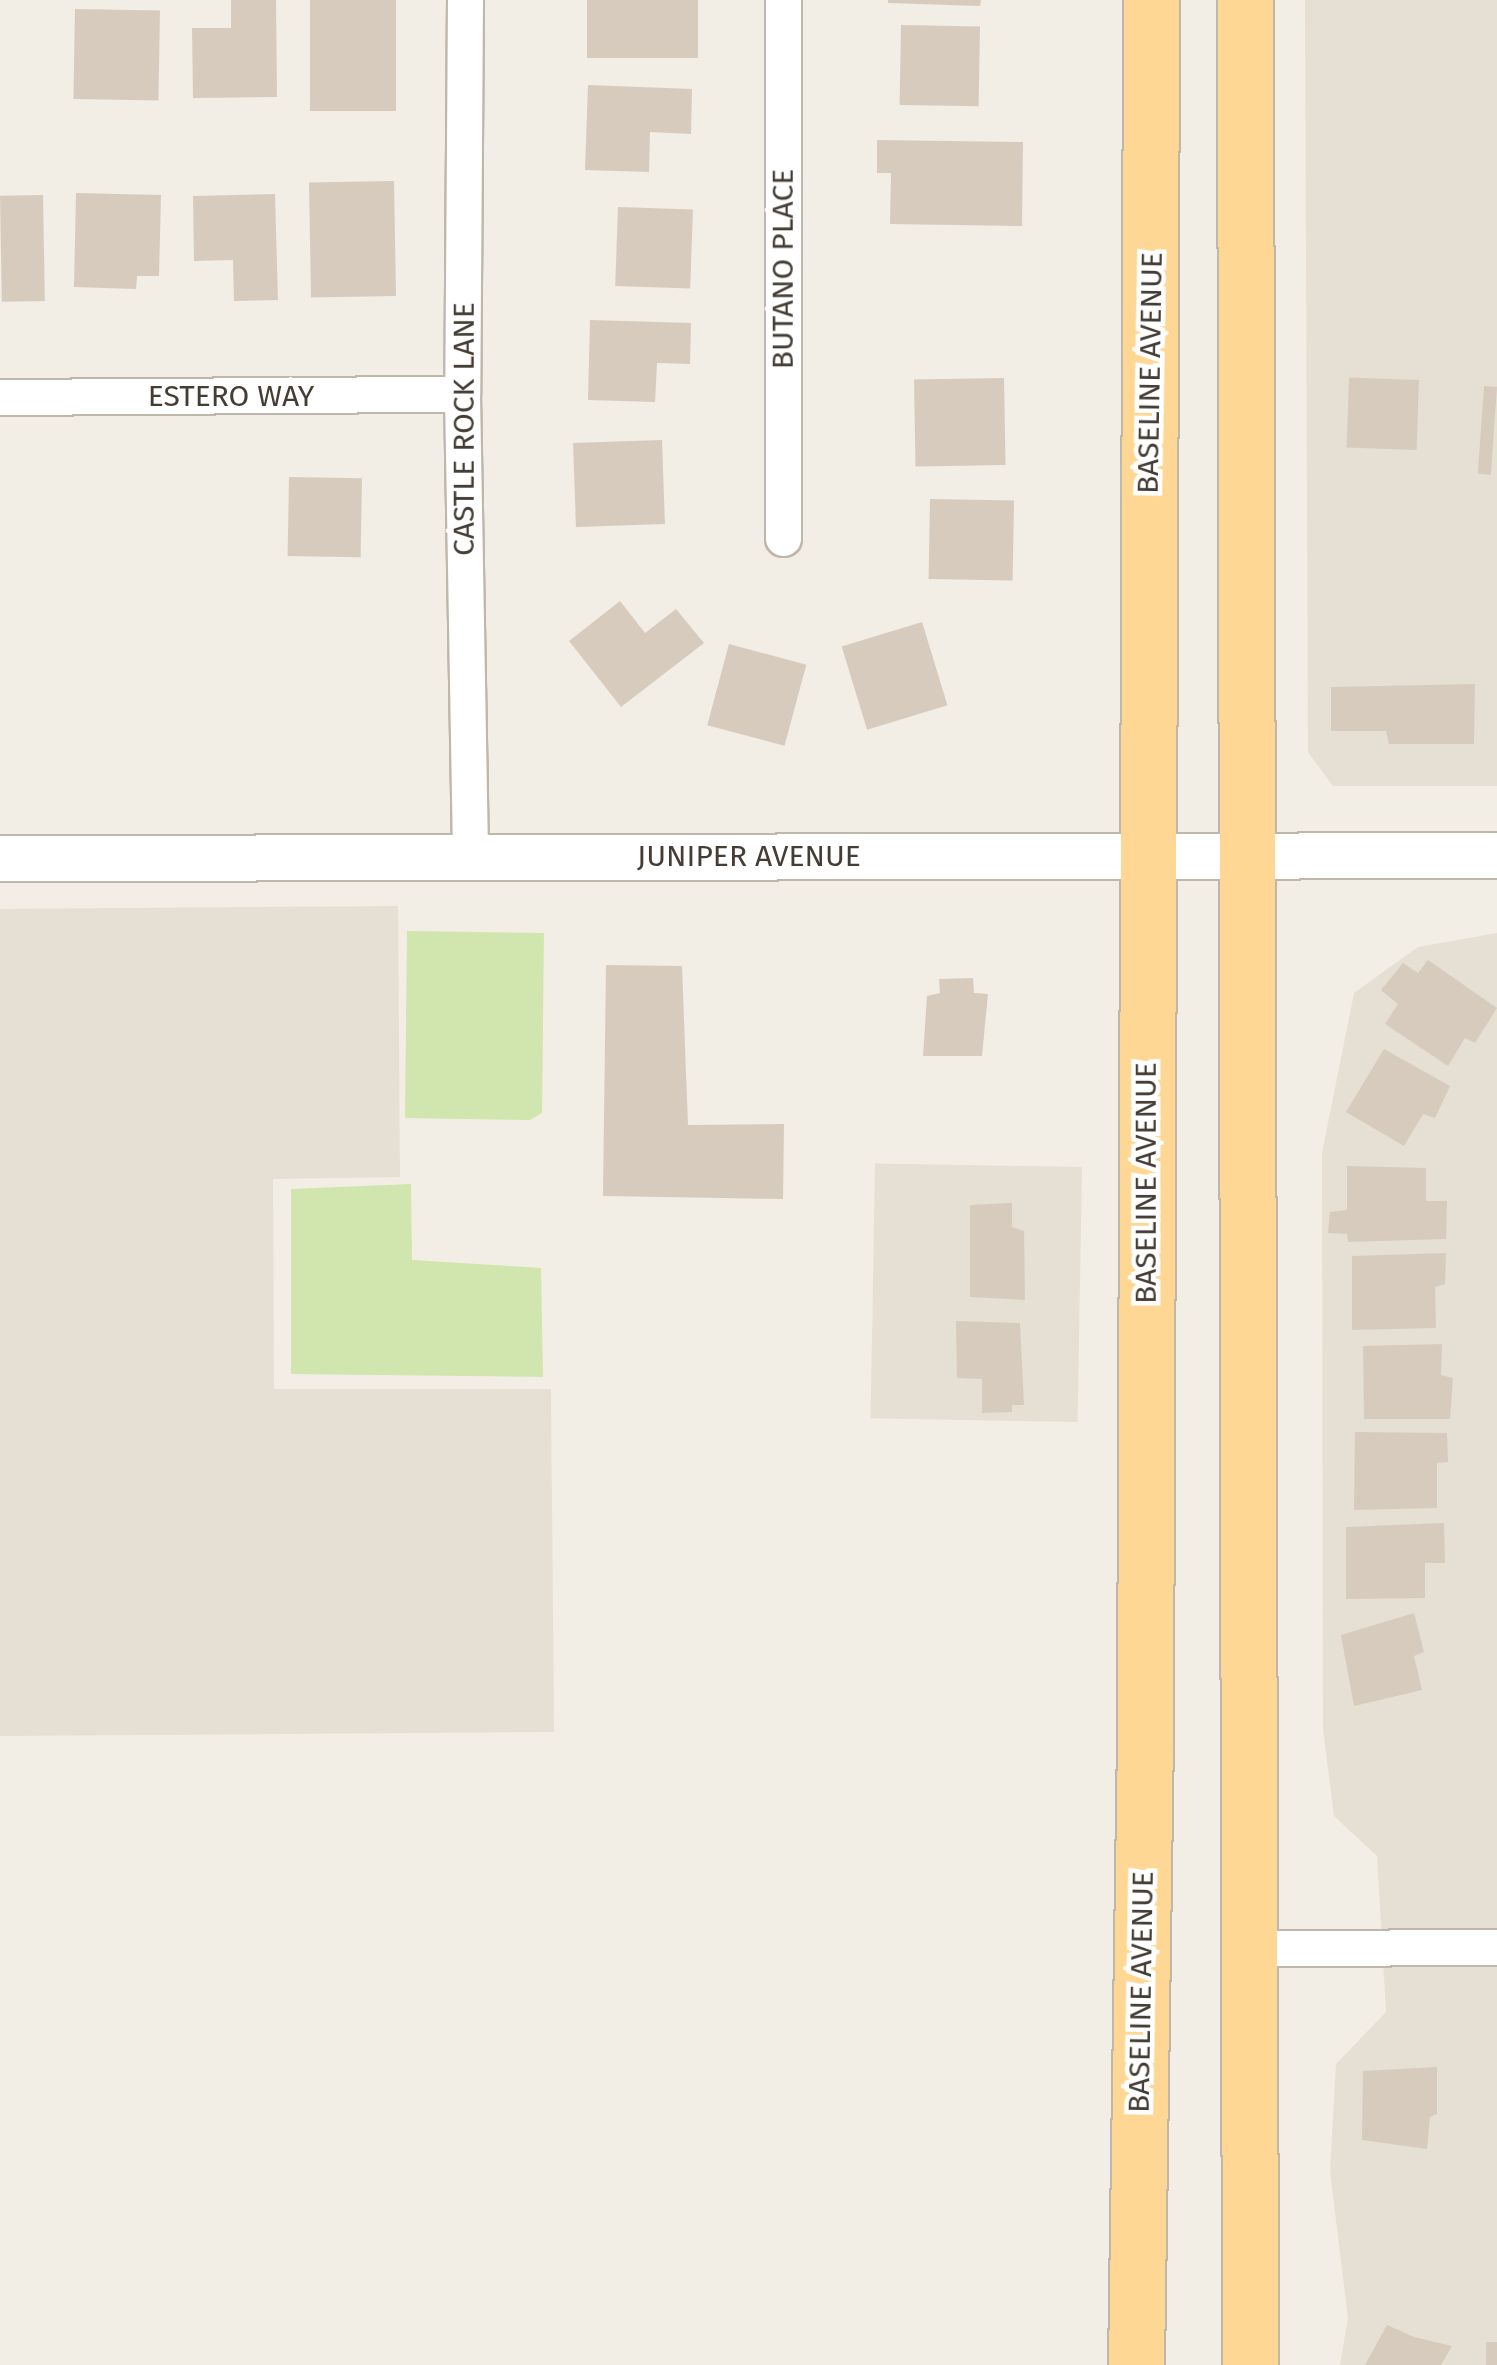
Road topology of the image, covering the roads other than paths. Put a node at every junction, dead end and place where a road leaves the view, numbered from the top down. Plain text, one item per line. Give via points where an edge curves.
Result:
1 (465, 0) edge
2 (783, 0) edge
3 (1151, 0) edge
4 (1245, 0) edge
5 (462, 394) junction
6 (0, 397) edge
7 (783, 538) dead end
8 (1147, 854) junction
9 (1250, 854) junction
10 (1497, 855) edge
11 (470, 857) junction
12 (0, 858) edge
13 (1497, 1947) edge
14 (1250, 1948) junction
15 (1136, 2365) edge
16 (1250, 2365) edge

1 - 5 street, CASTLE ROCK LANE
2 - 7 street, BUTANO PLACE
3 - 8 main road, BASELINE AVENUE
4 - 9 main road
5 - 6 street, ESTERO WAY
5 - 11 street, CASTLE ROCK LANE
8 - 9 street, JUNIPER AVENUE
8 - 11 street, JUNIPER AVENUE
8 - 15 main road, BASELINE AVENUE
9 - 10 street, JUNIPER AVENUE
9 - 14 main road
11 - 12 street, JUNIPER AVENUE
13 - 14 street
14 - 16 main road

